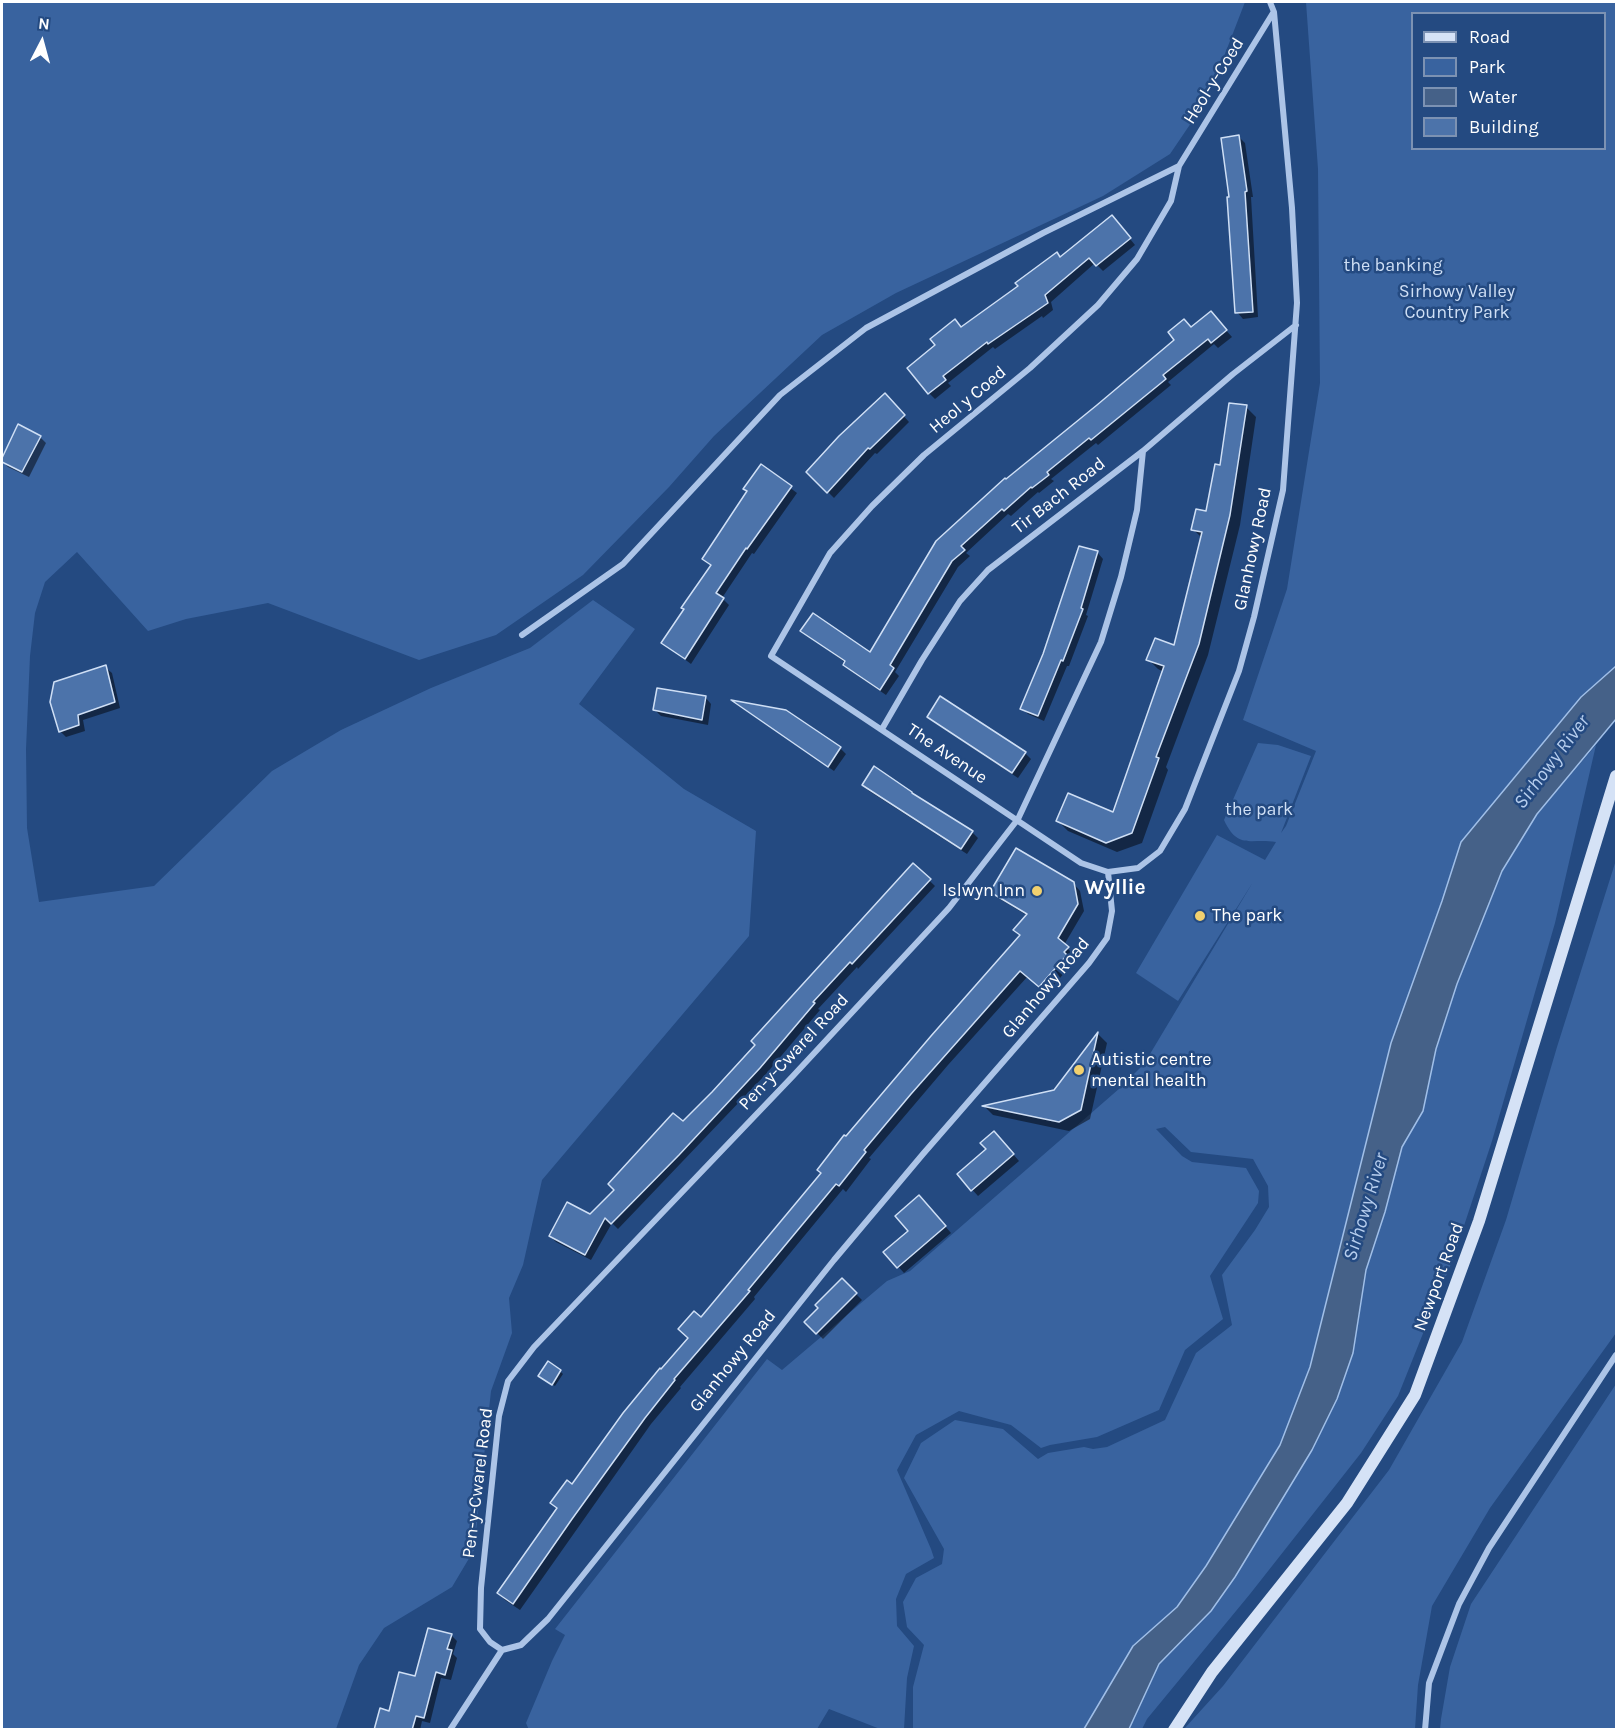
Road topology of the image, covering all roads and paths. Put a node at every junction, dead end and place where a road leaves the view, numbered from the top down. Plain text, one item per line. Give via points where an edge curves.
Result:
1 (1270, 2) edge
2 (1274, 12) junction
3 (1179, 166) junction
4 (1296, 325) junction
5 (1143, 451) junction
6 (522, 635) dead end
7 (771, 656) joint
8 (882, 729) junction
9 (1617, 776) edge
10 (1018, 819) junction
11 (1108, 872) junction
12 (1617, 1355) edge
13 (502, 1650) junction
14 (450, 1730) edge
15 (1174, 1730) edge
16 (1425, 1730) edge

1 - 2 street, Glanhowy Road
2 - 3 street, Heol-y-Coed
2 - 4 street, Glanhowy Road via 1292,208
3 - 6 street via 1043,233 866,328 780,395 623,564
3 - 7 street, Heol y Coed via 1171,201 1137,259 1098,305 1025,372 924,455 872,506 830,553
4 - 5 street, Tir Bach Road
4 - 11 street, Glanhowy Road via 1283,490 1239,671 1185,809 1160,851 1138,868
5 - 8 street, Tir Bach Road via 988,570 960,601
5 - 10 street, Pen-y-Cwarel Road via 1137,510 1101,642
7 - 8 street, The Avenue
8 - 10 street, The Avenue
9 - 15 main road, Newport Road via 1479,1221 1415,1395 1347,1503 1212,1672
10 - 11 street, The Avenue via 1081,863
10 - 13 street, Pen-y-Cwarel Road via 949,908 534,1347 508,1381 499,1416 480,1629
11 - 13 street, Glanhowy Road via 1112,911 1107,939 1089,963 834,1260 548,1619 521,1645
12 - 16 street via 1489,1548 1459,1604 1429,1683
13 - 14 street

